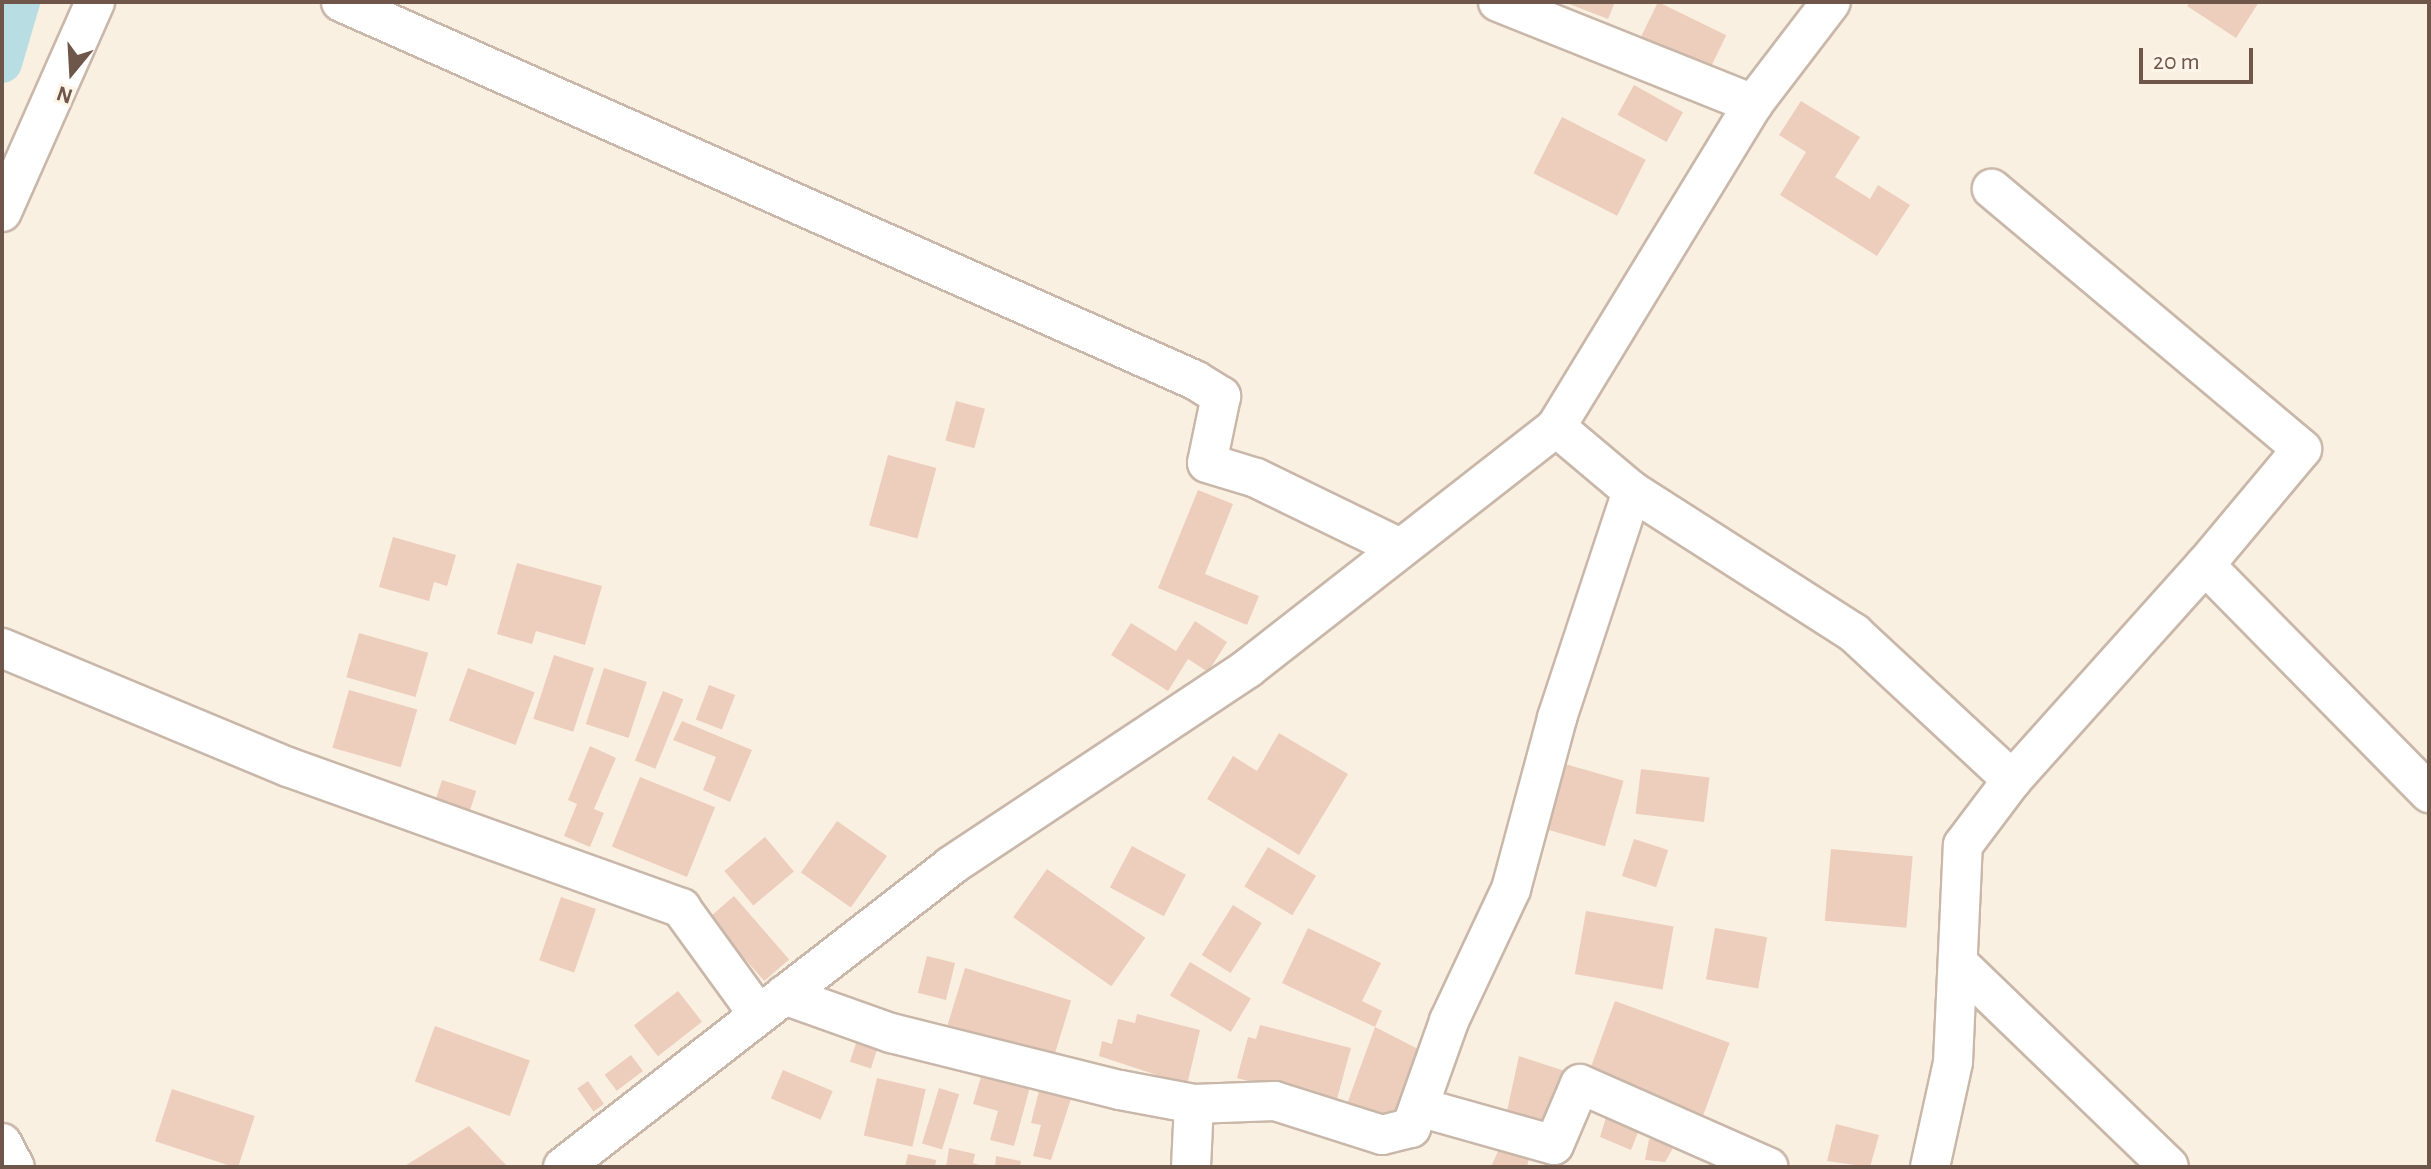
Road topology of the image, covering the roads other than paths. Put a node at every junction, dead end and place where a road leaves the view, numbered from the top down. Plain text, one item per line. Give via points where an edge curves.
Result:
1 (95, 2) edge
2 (341, 2) edge
3 (1498, 2) edge
4 (1831, 2) edge
5 (1536, 9) edge
6 (1753, 104) junction
7 (1992, 189) dead end
8 (2, 212) edge
9 (1556, 427) junction
10 (1632, 491) junction
11 (1398, 547) junction
12 (2205, 565) junction
13 (2, 648) edge
14 (2012, 780) junction
15 (2429, 793) edge
16 (1958, 963) junction
17 (771, 1004) junction
18 (1194, 1104) junction
19 (1419, 1107) junction
20 (2, 1143) edge
21 (15, 1167) edge
22 (563, 1167) edge
23 (1191, 1167) edge
24 (1768, 1167) edge
25 (1930, 1167) edge
26 (2169, 1167) edge

1 - 8 street
2 - 11 street via 1195,380 1221,396 1207,463 1256,478
3 - 5 street
4 - 6 street
5 - 6 street
6 - 9 street
7 - 12 street via 2302,449
9 - 10 street
9 - 11 street
10 - 14 street via 1854,633
10 - 19 street via 1557,718 1511,889 1449,1021
11 - 17 street via 1248,668 952,865
12 - 14 street
12 - 15 street
13 - 17 street via 288,767 681,908
14 - 16 street via 1963,845
16 - 25 street via 1953,1062
16 - 26 street
17 - 18 street
17 - 22 street
18 - 19 street via 1275,1101 1382,1135 1411,1128
18 - 23 street
19 - 24 street via 1554,1145 1580,1084
20 - 21 street

